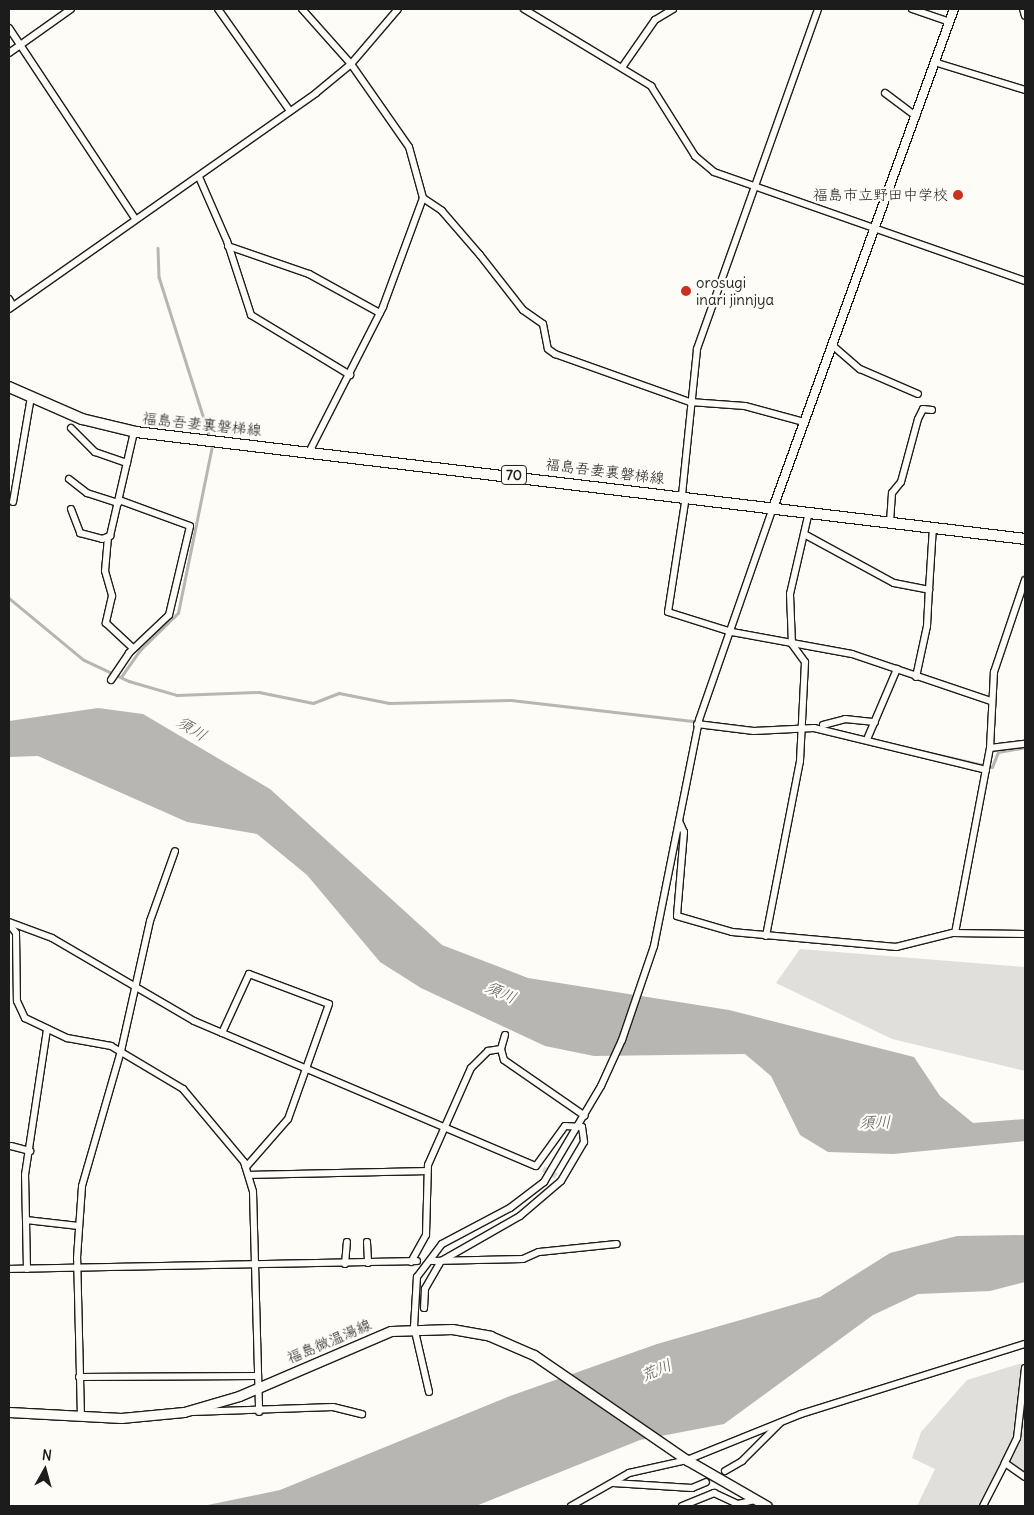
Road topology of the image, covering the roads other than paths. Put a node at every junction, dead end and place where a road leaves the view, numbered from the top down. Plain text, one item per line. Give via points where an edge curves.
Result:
1 (70, 9) edge
2 (218, 9) edge
3 (302, 9) edge
4 (398, 9) edge
5 (524, 9) edge
6 (673, 9) edge
7 (818, 9) edge
8 (912, 9) edge
9 (954, 9) edge
10 (1023, 9) edge
11 (1025, 16) edge
12 (949, 22) junction
13 (9, 28) edge
14 (20, 45) junction
15 (9, 53) edge
16 (934, 62) junction
17 (352, 64) junction
18 (623, 66) junction
19 (1025, 90) edge
20 (885, 92) dead end
21 (290, 111) junction
22 (916, 116) junction
23 (199, 177) junction
24 (754, 188) junction
25 (424, 198) junction
26 (134, 217) junction
27 (874, 230) junction
28 (228, 246) junction
29 (1025, 281) edge
30 (9, 299) edge
31 (11, 308) edge
32 (380, 313) junction
33 (832, 345) junction
34 (350, 375) junction
35 (9, 387) edge
36 (918, 394) dead end
37 (31, 397) junction
38 (690, 402) junction
39 (932, 410) dead end
40 (804, 422) junction
41 (71, 428) dead end
42 (134, 432) junction
43 (310, 450) junction
44 (127, 463) junction
45 (69, 479) dead end
46 (684, 495) junction
47 (13, 502) dead end
48 (119, 502) junction
49 (773, 508) junction
50 (71, 509) dead end
51 (809, 512) junction
52 (890, 522) junction
53 (933, 527) junction
54 (804, 534) junction
55 (108, 537) junction
56 (1025, 539) edge
57 (1025, 580) edge
58 (929, 590) junction
59 (732, 632) junction
60 (792, 644) junction
61 (133, 648) junction
62 (897, 669) junction
63 (916, 677) junction
64 (111, 680) dead end
65 (991, 701) junction
66 (875, 722) junction
67 (698, 724) junction
68 (823, 725) dead end
69 (803, 726) junction
70 (868, 738) dead end
71 (1025, 744) edge
72 (990, 748) junction
73 (986, 770) junction
74 (679, 822) junction
75 (175, 851) dead end
76 (9, 923) edge
77 (955, 933) junction
78 (1025, 934) edge
79 (766, 936) junction
80 (135, 985) junction
81 (47, 1029) junction
82 (222, 1033) junction
83 (505, 1035) dead end
84 (501, 1049) junction
85 (121, 1050) junction
86 (306, 1070) junction
87 (585, 1116) junction
88 (579, 1125) junction
89 (445, 1129) junction
90 (11, 1146) dead end
91 (30, 1151) junction
92 (246, 1167) junction
93 (426, 1171) junction
94 (249, 1175) junction
95 (26, 1220) junction
96 (78, 1226) junction
97 (348, 1242) dead end
98 (367, 1242) dead end
99 (616, 1244) dead end
100 (432, 1261) dead end
101 (442, 1261) junction
102 (255, 1263) junction
103 (368, 1263) junction
104 (345, 1264) junction
105 (78, 1268) junction
106 (9, 1269) edge
107 (27, 1269) junction
108 (424, 1308) dead end
109 (414, 1327) junction
110 (1025, 1344) edge
111 (1025, 1368) edge
112 (258, 1376) junction
113 (79, 1377) junction
114 (258, 1387) junction
115 (429, 1392) dead end
116 (9, 1412) edge
117 (184, 1412) junction
118 (259, 1412) junction
119 (362, 1414) dead end
120 (81, 1417) junction
121 (781, 1422) junction
122 (687, 1460) junction
123 (1005, 1462) junction
124 (725, 1471) tunnel mouth
125 (1025, 1477) edge
126 (706, 1482) tunnel mouth
127 (612, 1483) junction
128 (756, 1500) junction
129 (571, 1506) edge
130 (682, 1506) edge
131 (767, 1506) edge
132 (982, 1506) edge

1 - 14 street
2 - 21 street
3 - 17 street
4 - 17 street
5 - 18 street
6 - 18 street via 655,20
7 - 24 street
8 - 12 street
9 - 12 street
10 - 11 street
12 - 16 street
13 - 14 street
14 - 15 street
14 - 26 street
16 - 19 street
16 - 22 street
17 - 21 street
17 - 25 street via 410,146
18 - 24 street via 660,96 688,146 704,164
20 - 22 street
21 - 23 street
22 - 27 street
23 - 26 street
23 - 28 street
24 - 27 street
24 - 38 street via 697,349
25 - 32 street
25 - 38 street via 480,255 522,310 543,324 548,350
26 - 31 street
27 - 29 street
27 - 33 street
28 - 32 street via 310,274
28 - 34 street via 251,315
30 - 31 street
32 - 34 street
33 - 36 street via 860,368
33 - 40 street
34 - 43 street
35 - 37 main road, 福島吾妻裏磐梯線 / 70
37 - 42 main road, 福島吾妻裏磐梯線 / 70 via 82,419
37 - 47 street
38 - 40 street via 746,406
38 - 46 street
39 - 52 street via 923,409 918,419 902,482 892,493
40 - 49 street
41 - 44 street via 95,452
42 - 43 main road, 福島吾妻裏磐梯線 / 70
42 - 44 street
43 - 46 main road, 福島吾妻裏磐梯線 / 70
44 - 48 street
45 - 48 street via 87,493
46 - 49 main road, 福島吾妻裏磐梯線 / 70
46 - 59 street via 668,612
48 - 55 street
48 - 61 street via 190,526 173,607 164,622
49 - 51 main road, 福島吾妻裏磐梯線 / 70
49 - 59 street
50 - 55 street via 80,533
51 - 52 main road, 福島吾妻裏磐梯線 / 70
51 - 54 street
52 - 53 main road, 福島吾妻裏磐梯線 / 70
53 - 56 main road, 福島吾妻裏磐梯線 / 70
53 - 58 street
54 - 58 street via 894,583
54 - 60 street via 790,594
55 - 61 street via 105,571 112,596 106,623
57 - 65 street via 1000,648
58 - 63 street via 927,626
59 - 60 street
59 - 67 street
60 - 62 street via 852,654
60 - 69 street via 804,662
61 - 64 street
62 - 63 street
62 - 66 street
63 - 65 street
65 - 72 street
66 - 68 street via 845,719
66 - 70 street
67 - 69 street via 754,731
67 - 74 street
69 - 73 street via 949,757
69 - 79 street
71 - 72 street
72 - 73 street
73 - 77 street
74 - 79 street via 684,832 675,913 732,932
74 - 87 street via 654,946 640,991 622,1040
75 - 80 street via 150,921
76 - 80 street via 29,926
76 - 81 street via 16,933 20,1011
77 - 78 street
77 - 79 street via 896,947
80 - 82 street
80 - 85 street
81 - 85 street
81 - 91 street
82 - 86 street
82 - 86 street via 249,974 329,1004
83 - 84 street
84 - 87 street via 509,1064
84 - 89 street via 488,1051 471,1068
85 - 92 street via 198,1102
85 - 96 street via 83,1178
86 - 89 street
86 - 92 street via 288,1119
87 - 88 street
88 - 89 street via 565,1126 539,1168
88 - 101 street via 584,1142 559,1178 528,1210
88 - 109 street via 544,1182 510,1208 453,1237 427,1258 415,1284
89 - 93 street
90 - 91 street
91 - 95 street via 25,1175
92 - 94 street
93 - 94 street
93 - 103 street via 426,1235 414,1261
94 - 102 street
95 - 96 street
95 - 107 street
96 - 105 street
97 - 104 street
98 - 103 street
99 - 101 street via 539,1252 523,1259
100 - 101 street
101 - 108 street via 425,1289
102 - 104 street
102 - 105 street
102 - 112 street
103 - 104 street
105 - 107 street
105 - 113 street
106 - 107 street
109 - 114 main road, 福島微温湯線 via 354,1343
109 - 115 street
109 - 122 main road, 福島微温湯線 via 452,1329 505,1342 534,1356
110 - 121 street
111 - 123 street via 1017,1438
112 - 113 street
112 - 114 street
113 - 120 street
114 - 117 main road, 福島微温湯線
114 - 118 street
116 - 120 main road, 福島微温湯線
117 - 118 street
117 - 120 main road, 福島微温湯線
118 - 119 street via 333,1407
121 - 122 street
121 - 124 street via 742,1461
122 - 127 street via 629,1473
122 - 128 main road, 福島微温湯線
123 - 125 street
123 - 132 street
126 - 127 street via 692,1488
127 - 129 street
128 - 130 street via 738,1504 714,1493
128 - 131 main road, 福島微温湯線

